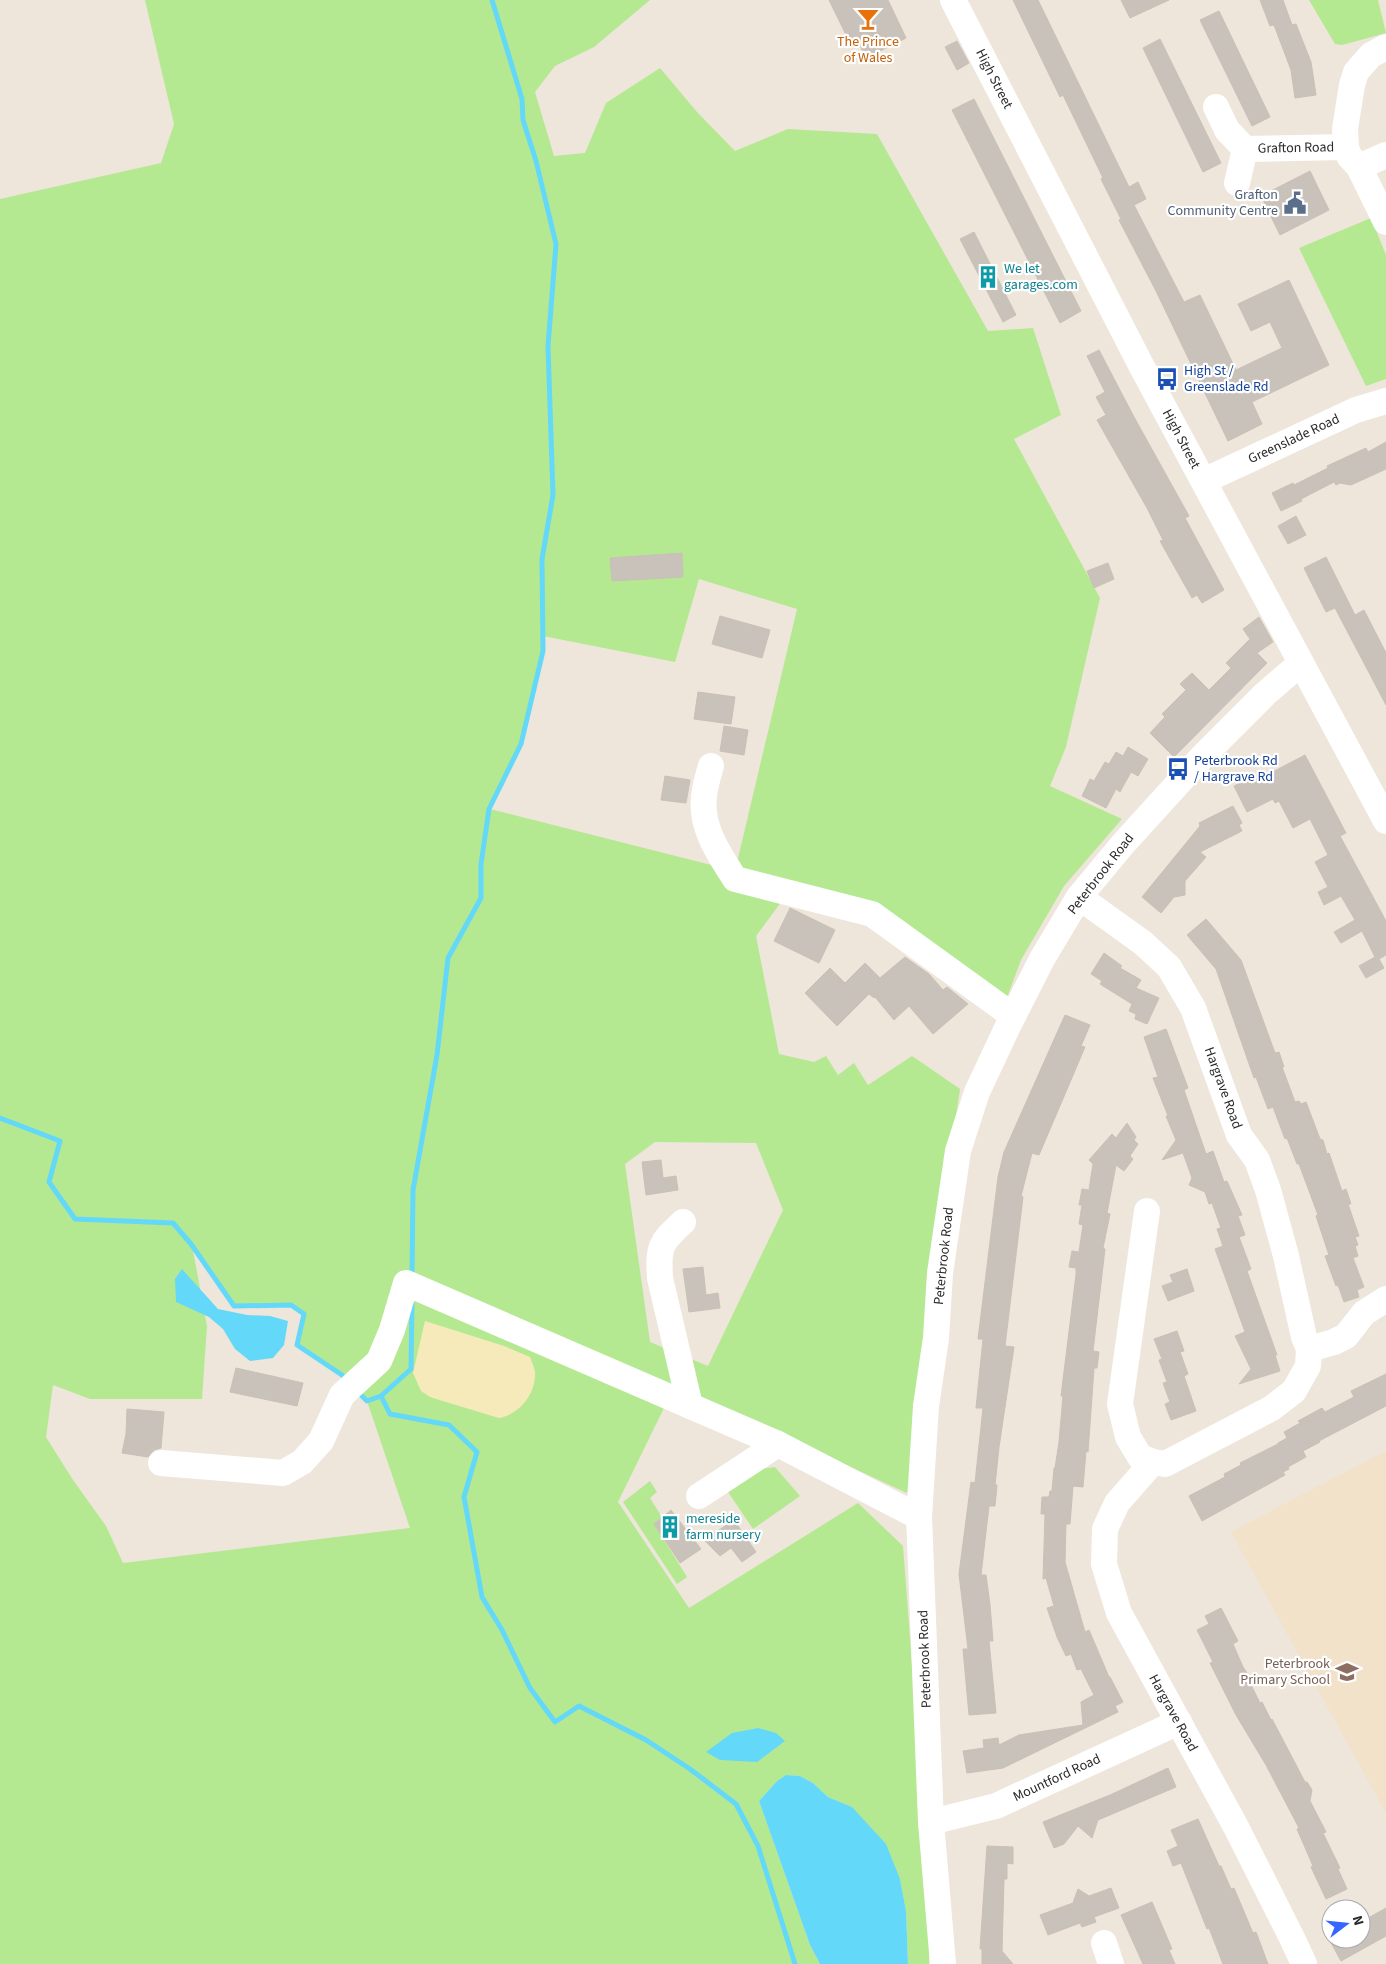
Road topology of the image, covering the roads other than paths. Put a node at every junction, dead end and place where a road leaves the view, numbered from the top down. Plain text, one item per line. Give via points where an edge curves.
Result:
1 (953, 0) edge
2 (1386, 48) edge
3 (1216, 107) dead end
4 (1245, 149) junction
5 (1386, 155) edge
6 (1353, 157) junction
7 (1237, 183) dead end
8 (1386, 222) edge
9 (1386, 400) edge
10 (1205, 483) junction
11 (1301, 663) junction
12 (710, 766) dead end
13 (1386, 821) edge
14 (1079, 897) junction
15 (1013, 1016) junction
16 (1146, 1211) dead end
17 (683, 1222) dead end
18 (1386, 1299) edge
19 (1309, 1348) junction
20 (690, 1406) junction
21 (778, 1444) junction
22 (1153, 1462) junction
23 (161, 1463) dead end
24 (699, 1496) dead end
25 (920, 1517) junction
26 (1178, 1722) junction
27 (931, 1822) junction
28 (943, 1964) edge
29 (1304, 1964) edge

1 - 10 street, High Street
2 - 6 street, Grafton Road via 1371,55 1356,72 1352,85 1345,129
3 - 4 street, Grafton Road via 1227,130
4 - 6 street, Grafton Road
4 - 7 street, Grafton Road
5 - 6 street
6 - 8 street, Grafton Road
9 - 10 street, Greenslade Road via 1356,410
10 - 11 street, High Street
11 - 13 street, High Street
11 - 14 street, Peterbrook Road via 1203,756
12 - 15 street via 704,798 705,823 715,848 735,879 872,914
14 - 15 street, Peterbrook Road
14 - 19 street, Hargrave Road via 1143,943 1169,967 1193,1008 1239,1134 1257,1160 1268,1190
15 - 25 street, Peterbrook Road via 977,1092 958,1151 940,1273 936,1338 926,1406
16 - 22 street via 1120,1404 1128,1437 1140,1457
17 - 20 street via 660,1248 659,1260 660,1278
18 - 19 street via 1364,1313 1346,1336
19 - 22 street, Hargrave Road via 1308,1366 1294,1391 1272,1408 1165,1464
20 - 21 street
20 - 23 street via 413,1286 396,1312 379,1361 342,1396 321,1441 302,1462 283,1473
21 - 24 street
21 - 25 street
22 - 26 street, Hargrave Road via 1117,1503 1105,1529 1104,1564 1119,1613
25 - 27 street, Peterbrook Road
26 - 27 street, Mountford Road via 996,1806
26 - 29 street, Hargrave Road via 1236,1827
27 - 28 street, Peterbrook Road

